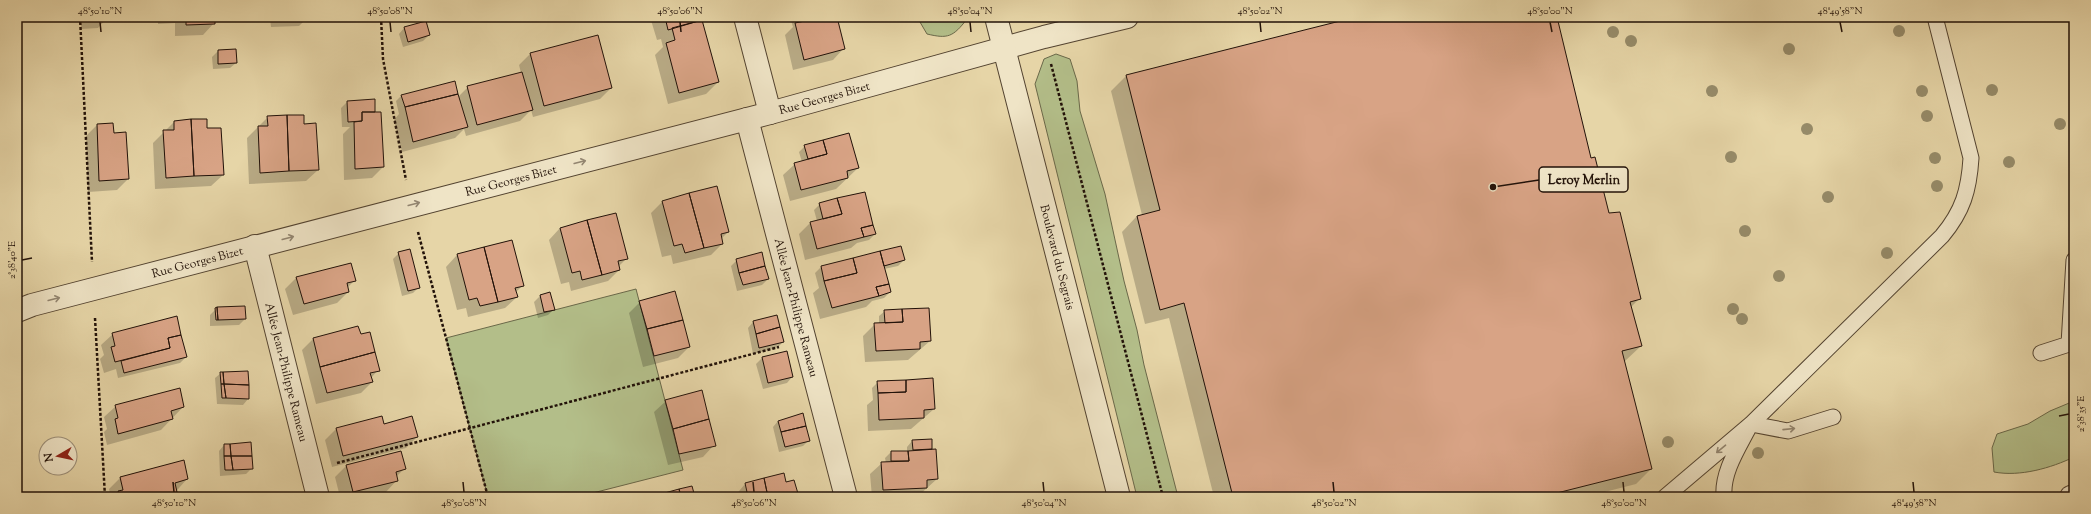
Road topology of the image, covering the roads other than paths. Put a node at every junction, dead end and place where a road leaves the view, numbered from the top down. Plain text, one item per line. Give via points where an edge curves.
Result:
1 (745, 17) edge
2 (996, 17) edge
3 (1128, 17) edge
4 (1935, 17) edge
5 (1005, 49) junction
6 (770, 113) junction
7 (747, 119) junction
8 (255, 246) junction
9 (2074, 260) edge
10 (17, 311) edge
11 (2041, 353) dead end
12 (1832, 417) dead end
13 (1751, 424) junction
14 (2074, 496) edge
15 (318, 497) edge
16 (846, 497) edge
17 (1119, 497) edge
18 (1665, 497) edge
19 (1724, 497) edge
20 (2071, 497) edge

1 - 6 street
2 - 5 street, Boulevard du Segrais
3 - 5 street, Rue Georges Bizet
4 - 13 lane via 1970,158 1969,179 1955,221
5 - 6 street, Rue Georges Bizet
5 - 17 street, Boulevard du Segrais
6 - 7 street, Rue Georges Bizet
8 -> 7 street, Rue Georges Bizet
7 - 16 street, Allée Jean-Philippe Rameau
10 -> 8 street, Rue Georges Bizet
8 - 15 street, Allée Jean-Philippe Rameau
9 - 11 lane via 2069,344
13 -> 12 lane via 1788,431
13 -> 18 lane
13 - 19 lane via 1729,467
14 - 20 street

